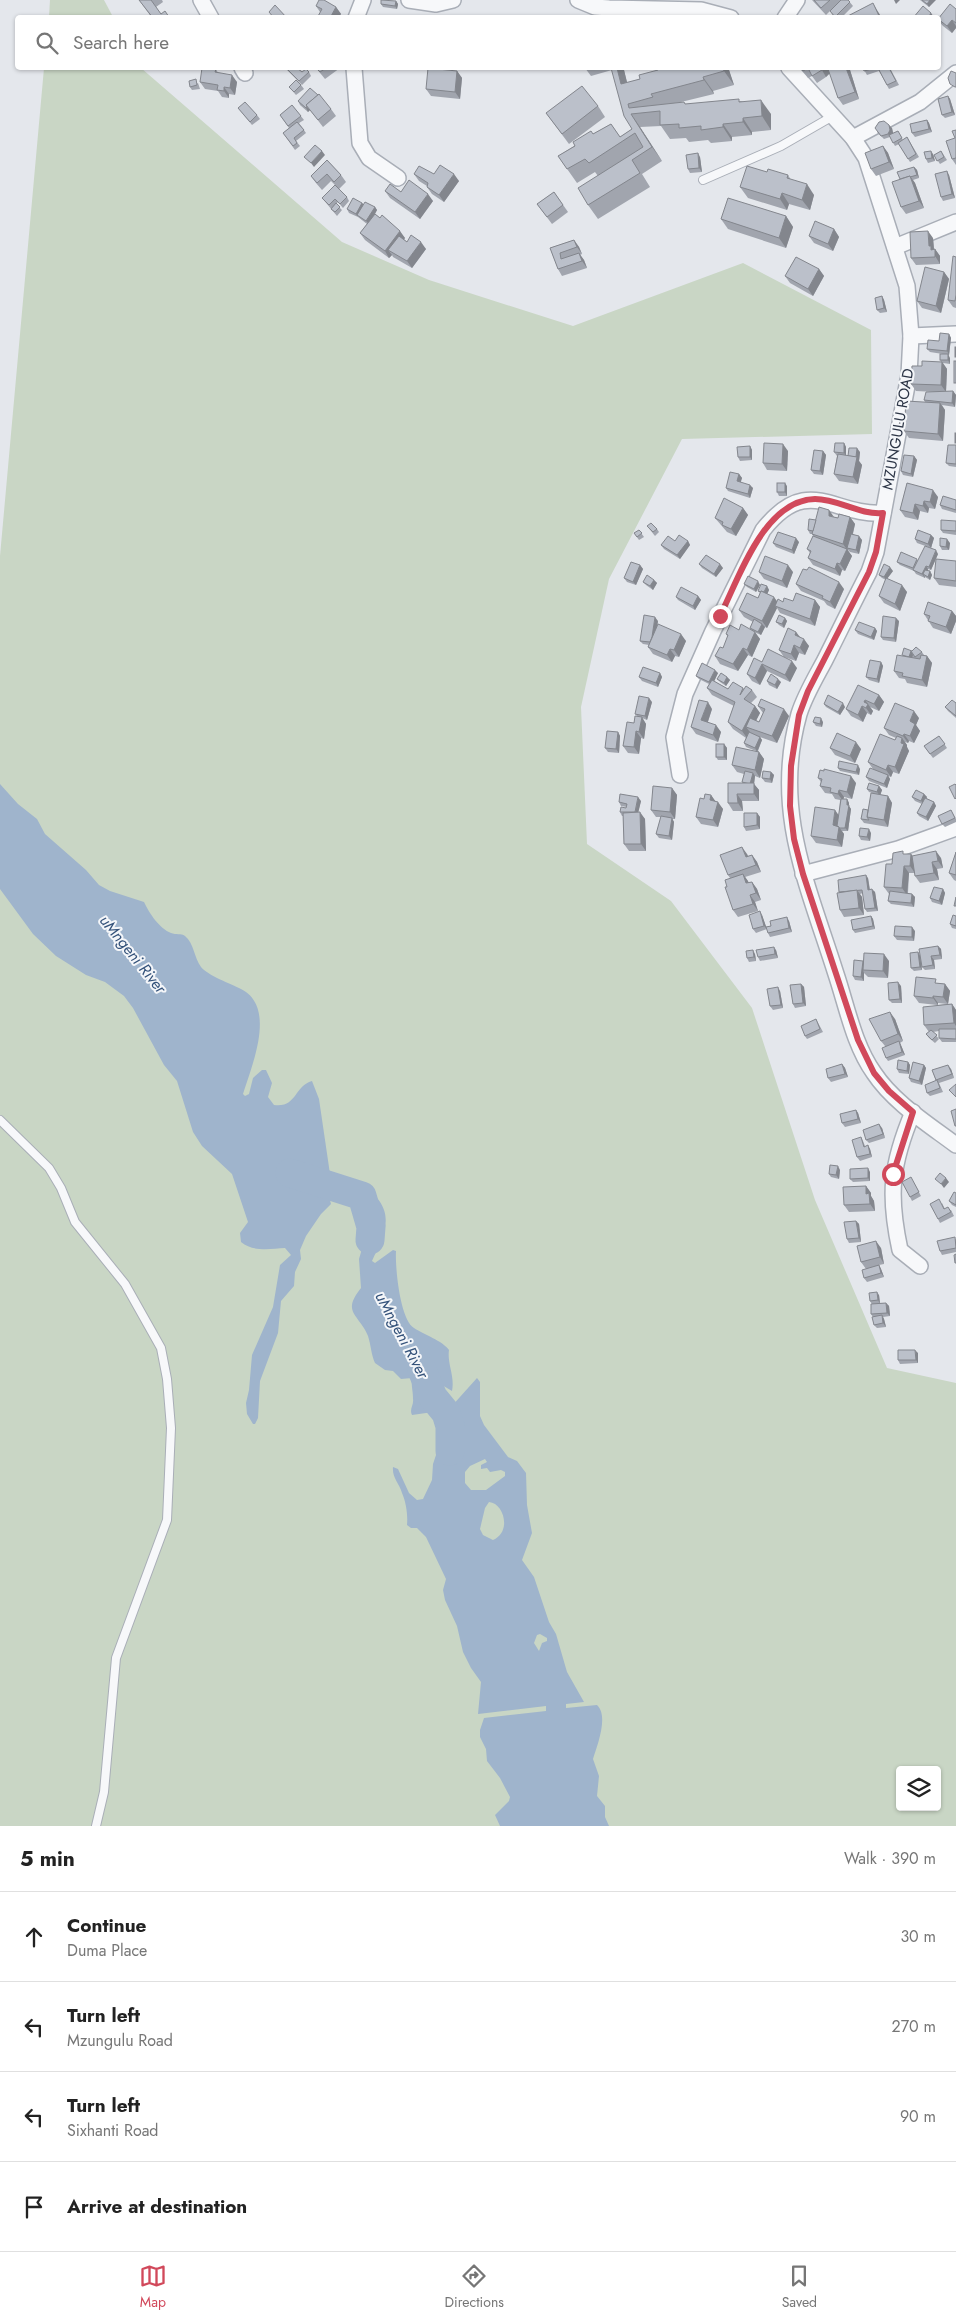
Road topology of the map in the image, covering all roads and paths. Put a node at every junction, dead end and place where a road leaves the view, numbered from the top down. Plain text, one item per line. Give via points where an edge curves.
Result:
1 (200, 0) edge
2 (363, 0) edge
3 (409, 0) edge
4 (453, 0) edge
5 (578, 0) edge
6 (797, 0) edge
7 (209, 15) edge
8 (357, 15) edge
9 (723, 15) edge
10 (787, 15) edge
11 (354, 70) edge
12 (791, 70) edge
13 (956, 73) edge
14 (833, 116) junction
15 (853, 138) junction
16 (398, 178) dead end
17 (703, 180) dead end
18 (956, 222) edge
19 (895, 247) junction
20 (956, 334) edge
21 (911, 336) junction
22 (883, 513) junction
23 (680, 775) dead end
24 (956, 828) edge
25 (803, 874) junction
26 (913, 1112) junction
27 (0, 1120) edge
28 (956, 1145) edge
29 (920, 1266) dead end
30 (96, 1826) edge

1 - 7 street
2 - 8 street
3 - 4 street via 436,4
5 - 9 street via 602,8 701,10
6 - 10 street
11 - 16 street via 360,143 369,158
12 - 14 street, MZUNGULU ROAD
13 - 15 street via 920,102
14 - 15 street, MZUNGULU ROAD
14 - 17 lane via 781,146
15 - 19 street, MZUNGULU ROAD via 873,174
18 - 19 street
19 - 21 street, MZUNGULU ROAD via 907,286
20 - 21 street
21 - 22 street, MZUNGULU ROAD via 909,375
22 - 23 street via 863,512 815,499 786,509 769,524 731,594 685,694 674,737
22 - 25 street, MZUNGULU ROAD via 869,572 799,715 792,750 790,799 794,839
24 - 25 street via 898,849
25 - 26 street, MZUNGULU ROAD via 867,1061 889,1091
26 - 28 street, MZUNGULU ROAD
26 - 29 street via 893,1174 892,1197 900,1250
27 - 30 lane via 49,1168 75,1222 125,1284 161,1348 167,1379 171,1428 167,1520 116,1658 104,1792

